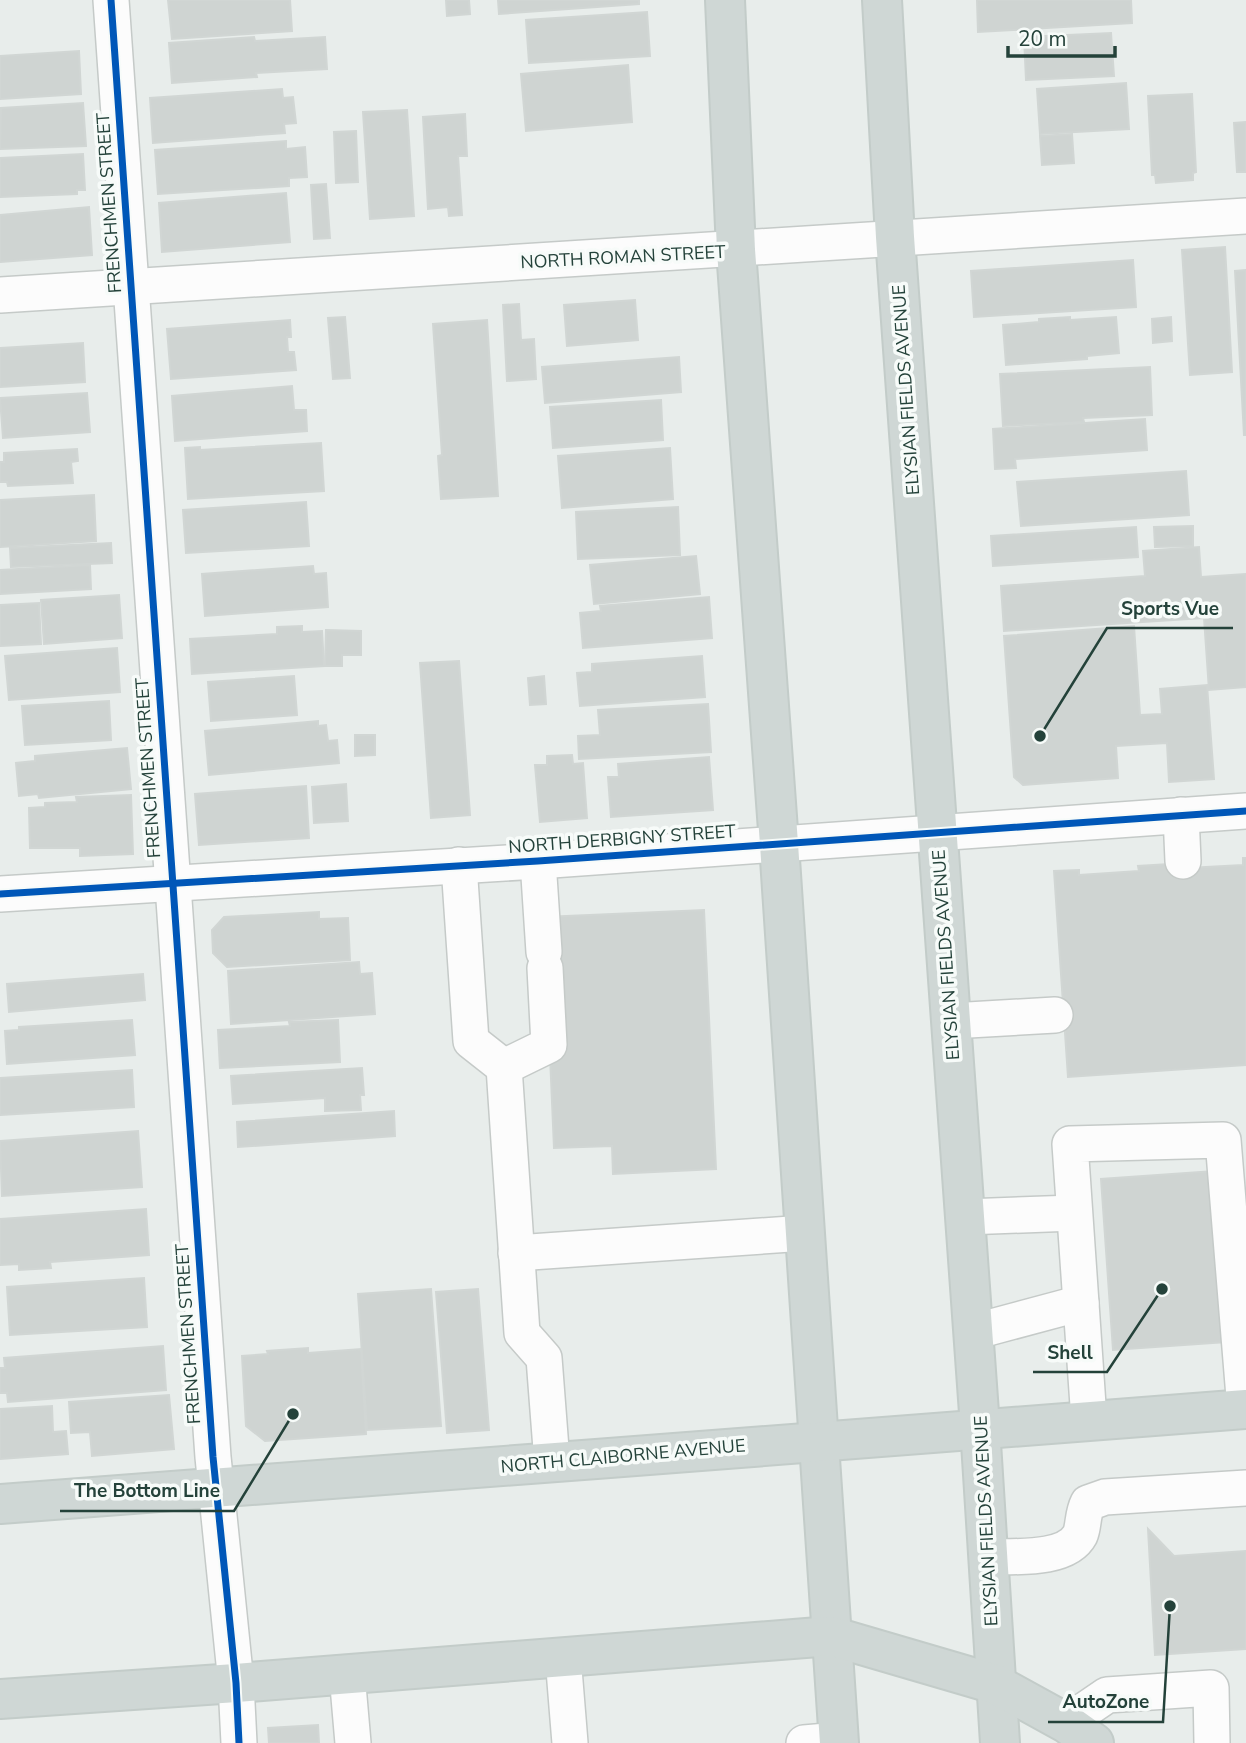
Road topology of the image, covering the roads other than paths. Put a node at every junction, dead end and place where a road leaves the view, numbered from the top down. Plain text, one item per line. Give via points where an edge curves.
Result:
1 (111, 0) edge
2 (725, 0) edge
3 (882, 0) edge
4 (1246, 216) edge
5 (895, 237) junction
6 (736, 250) junction
7 (130, 286) junction
8 (0, 295) edge
9 (1246, 811) edge
10 (1181, 815) junction
11 (937, 831) junction
12 (779, 844) junction
13 (538, 861) junction
14 (1184, 861) dead end
15 (460, 865) junction
16 (173, 885) junction
17 (0, 894) edge
18 (1055, 1015) dead end
19 (951, 1021) junction
20 (503, 1067) junction
21 (1074, 1213) junction
22 (965, 1217) junction
23 (805, 1233) junction
24 (516, 1253) junction
25 (1081, 1303) junction
26 (973, 1332) junction
27 (1246, 1409) edge
28 (1089, 1420) junction
29 (980, 1427) junction
30 (820, 1440) junction
31 (552, 1462) junction
32 (1246, 1488) edge
33 (215, 1489) junction
34 (0, 1504) edge
35 (988, 1558) junction
36 (831, 1636) junction
37 (563, 1657) junction
38 (347, 1674) junction
39 (236, 1683) junction
40 (995, 1684) junction
41 (0, 1699) edge
42 (1080, 1733) edge
43 (827, 1742) edge
44 (239, 1743) edge
45 (353, 1743) edge
46 (570, 1743) edge
47 (1000, 1743) edge
48 (1212, 1743) edge

1 - 7 street, FRENCHMEN STREET
2 - 6 main road
3 - 5 main road, ELYSIAN FIELDS AVENUE
4 - 5 street, NORTH ROMAN STREET
5 - 6 street, NORTH ROMAN STREET
5 - 11 main road, ELYSIAN FIELDS AVENUE
6 - 7 street, NORTH ROMAN STREET
6 - 12 main road
7 - 8 street, NORTH ROMAN STREET
7 - 16 street, FRENCHMEN STREET
9 - 10 street, NORTH DERBIGNY STREET
10 - 11 street, NORTH DERBIGNY STREET
10 - 14 street
11 - 12 street, NORTH DERBIGNY STREET
11 - 19 main road, ELYSIAN FIELDS AVENUE
12 - 13 street, NORTH DERBIGNY STREET
12 - 23 main road
13 - 15 street, NORTH DERBIGNY STREET
13 - 20 street via 549,1045
15 - 16 street, NORTH DERBIGNY STREET
15 - 20 street via 471,1041
16 - 17 street, NORTH DERBIGNY STREET
16 - 33 street, FRENCHMEN STREET
18 - 19 street
19 - 22 main road, ELYSIAN FIELDS AVENUE
20 - 24 street
21 - 22 street
21 - 25 street
21 - 27 street via 1070,1144 1223,1140
22 - 26 main road, ELYSIAN FIELDS AVENUE
23 - 24 street
23 - 30 main road
24 - 31 street via 522,1333 544,1358
25 - 26 street
25 - 28 street
26 - 29 main road, ELYSIAN FIELDS AVENUE
27 - 28 main road, NORTH CLAIBORNE AVENUE
28 - 29 main road, NORTH CLAIBORNE AVENUE
29 - 30 main road, NORTH CLAIBORNE AVENUE
29 - 35 main road, ELYSIAN FIELDS AVENUE
30 - 31 main road, NORTH CLAIBORNE AVENUE
30 - 36 main road
31 - 33 main road, NORTH CLAIBORNE AVENUE
32 - 35 street via 1105,1497 1088,1503 1081,1533 1067,1549
33 - 34 main road, NORTH CLAIBORNE AVENUE
33 - 39 street, FRENCHMEN STREET
35 - 40 main road, ELYSIAN FIELDS AVENUE
36 - 37 main road
36 - 40 main road
36 - 43 main road
37 - 38 main road
37 - 46 street
38 - 39 main road
38 - 45 street
39 - 41 main road
39 - 44 street, FRENCHMEN STREET
40 - 42 main road
40 - 47 main road, ELYSIAN FIELDS AVENUE
42 - 48 street via 1107,1695 1211,1688

